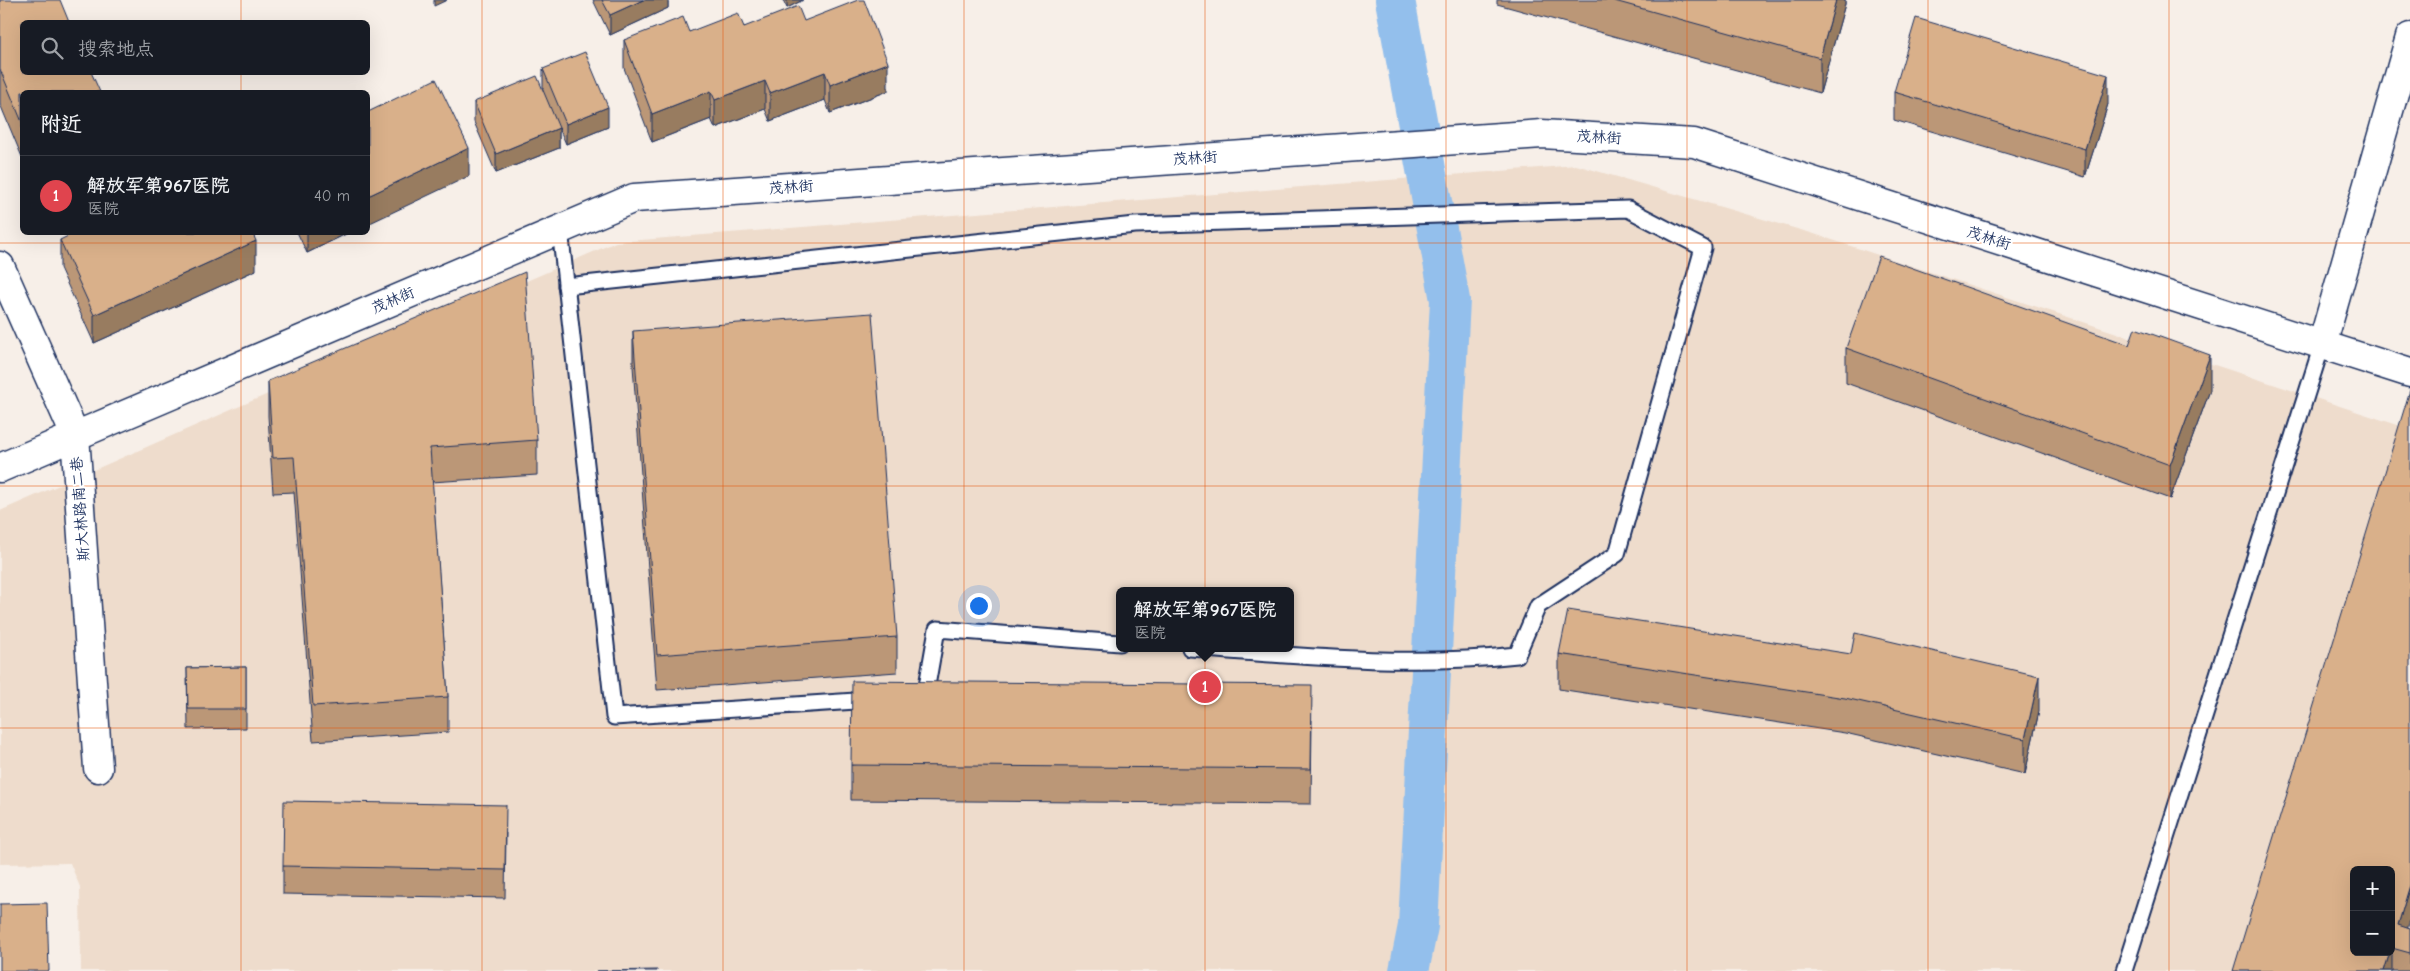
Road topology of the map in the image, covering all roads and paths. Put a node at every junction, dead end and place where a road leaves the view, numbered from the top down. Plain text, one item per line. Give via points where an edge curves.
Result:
1 (2410, 37) edge
2 (560, 229) junction
3 (0, 266) edge
4 (566, 286) junction
5 (2322, 345) junction
6 (2410, 373) edge
7 (75, 435) junction
8 (0, 468) edge
9 (1116, 643) edge
10 (1240, 652) edge
11 (906, 698) edge
12 (886, 699) edge
13 (98, 768) dead end
14 (2124, 971) edge

1 - 5 street
2 - 4 lane
2 - 5 street, 茂林街 via 634,198 1542,134 1694,143
2 - 7 street, 茂林街
3 - 7 street, 斯大林路南二巷
4 - 10 lane via 1135,225 1519,212 1628,209 1703,248 1617,554 1538,606 1517,655 1354,661
4 - 12 lane via 614,717
5 - 6 street, 茂林街
5 - 14 lane
7 - 8 street, 茂林街
7 - 13 street, 斯大林路南二巷
9 - 11 lane via 937,629 925,697

